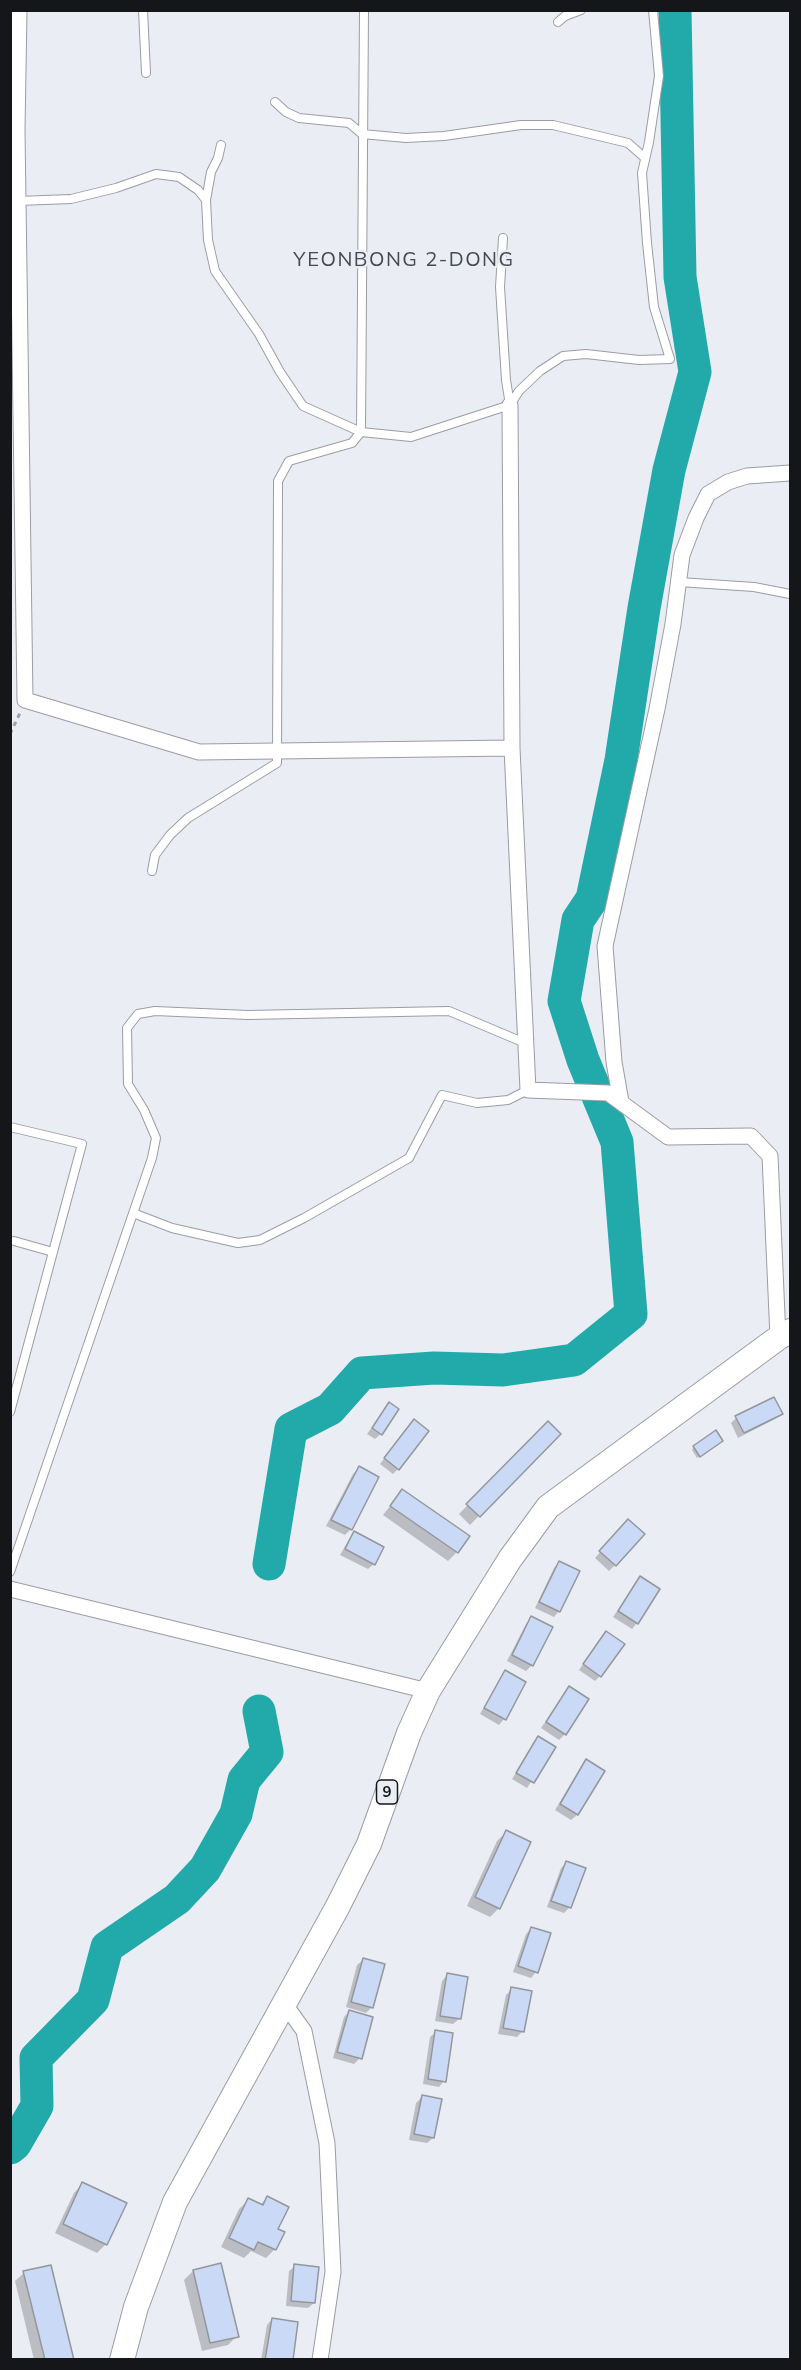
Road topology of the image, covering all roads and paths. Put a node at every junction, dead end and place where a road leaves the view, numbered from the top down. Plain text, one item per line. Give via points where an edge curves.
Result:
1 (19, 10) edge
2 (143, 10) edge
3 (364, 10) edge
4 (581, 10) edge
5 (653, 10) edge
6 (558, 22) dead end
7 (146, 73) dead end
8 (275, 102) dead end
9 (362, 134) junction
10 (221, 145) dead end
11 (645, 158) junction
12 (206, 200) junction
13 (18, 201) junction
14 (503, 238) dead end
15 (510, 405) junction
16 (361, 432) junction
17 (790, 473) edge
18 (679, 582) junction
19 (790, 594) edge
20 (25, 700) junction
21 (10, 734) edge
22 (512, 747) junction
23 (279, 751) junction
24 (152, 871) dead end
25 (525, 1043) junction
26 (528, 1090) junction
27 (621, 1102) junction
28 (10, 1127) edge
29 (133, 1213) junction
30 (14, 1241) dead end
31 (54, 1252) junction
32 (784, 1334) edge
33 (10, 1412) edge
34 (10, 1572) edge
35 (10, 1589) edge
36 (428, 1691) junction
37 (284, 2003) junction
38 (122, 2360) edge
39 (320, 2360) edge

1 - 13 street
2 - 7 lane
3 - 9 lane
4 - 6 lane
5 - 11 lane via 658,76
8 - 9 lane via 299,118 348,123
9 - 11 lane via 406,138 554,124 628,143
9 - 16 lane
10 - 12 lane
11 - 15 lane via 642,173 646,243 654,307 670,359 563,356 540,371
12 - 13 lane via 179,177 156,174 71,199
12 - 16 lane via 208,240 216,271 280,372 303,406
13 - 20 street
14 - 15 lane via 500,287
15 - 16 lane via 411,438
15 - 22 street
16 - 23 lane via 352,443 290,461 278,481
17 - 18 street via 747,476 708,494 682,555
18 - 19 lane via 754,587
18 - 27 street via 657,709 605,946
20 - 21 path
20 - 23 street via 199,752
22 - 23 street
22 - 25 street
23 - 24 lane via 277,763 188,818 170,835 155,855
25 - 26 street
25 - 29 lane via 450,1011 138,1014 127,1028 128,1084 156,1138
26 - 27 street via 608,1093
26 - 29 lane via 508,1100 477,1103 442,1095 409,1158 260,1240 238,1243 172,1228
27 - 32 street via 668,1137 751,1136 770,1156
28 - 31 lane via 82,1144
29 - 34 lane
30 - 31 lane
31 - 33 lane
32 - 36 main road, 9 via 548,1507
35 - 36 street
36 - 37 main road, 9 via 369,1844
37 - 38 main road, 9 via 175,2202 140,2296
37 - 39 street via 304,2031 327,2143 333,2272

